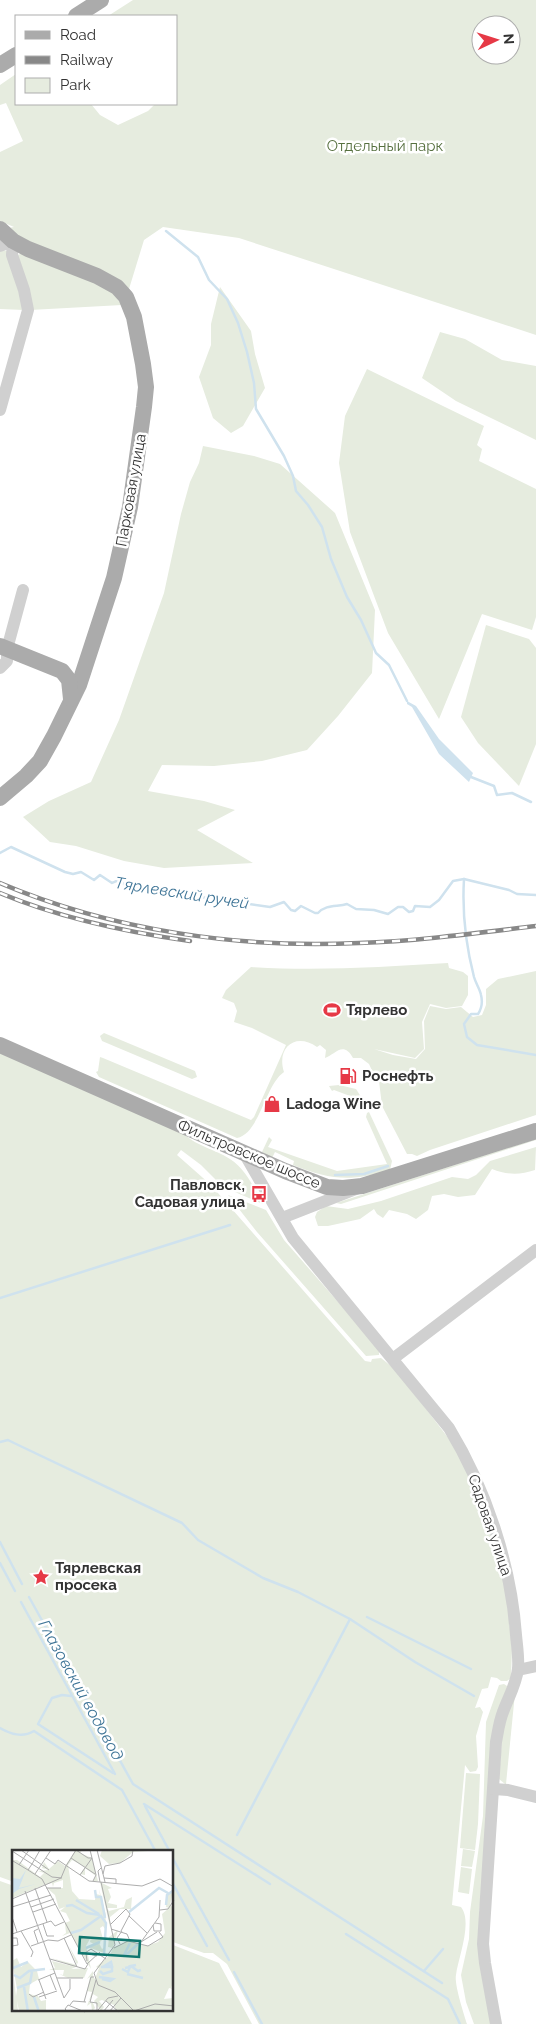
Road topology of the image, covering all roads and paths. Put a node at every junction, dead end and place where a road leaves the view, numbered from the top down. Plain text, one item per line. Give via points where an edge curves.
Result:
1 (101, 0) edge
2 (78, 15) edge
3 (15, 55) edge
4 (0, 65) edge
5 (0, 229) edge
6 (7, 244) edge
7 (0, 410) edge
8 (23, 590) dead end
9 (3, 647) edge
10 (0, 668) edge
11 (62, 671) junction
12 (83, 672) junction
13 (71, 699) junction
14 (0, 798) edge
15 (0, 1045) edge
16 (536, 1131) edge
17 (244, 1153) junction
18 (362, 1186) junction
19 (282, 1218) junction
20 (536, 1250) edge
21 (394, 1358) junction
22 (536, 1666) edge
23 (518, 1670) junction
24 (494, 1789) junction
25 (536, 1797) edge
26 (496, 2024) edge

1 - 2 main road
3 - 4 main road
5 - 6 main road, Парковая улица
6 - 7 street via 28,310
6 - 12 main road, Парковая улица via 97,276 121,290 134,317 143,364 146,387 130,507 114,578
8 - 9 street
9 - 10 street via 7,661
9 - 11 main road
11 - 12 main road
11 - 13 main road via 69,680
12 - 13 main road, Парковая улица
13 - 14 main road, Парковая улица via 40,761
15 - 17 main road, Фильтровское шоссе
16 - 18 main road, Фильтровское шоссе
17 - 18 main road, Фильтровское шоссе via 327,1187
17 - 19 street, Садовая улица
18 - 19 street
19 - 21 street, Садовая улица via 293,1238 320,1272
20 - 21 street
21 - 23 street, Садовая улица via 449,1428 478,1486 508,1572
22 - 23 street
23 - 24 street, Садовая улица via 500,1720
24 - 25 street
24 - 26 street, Садовая улица via 483,1944

